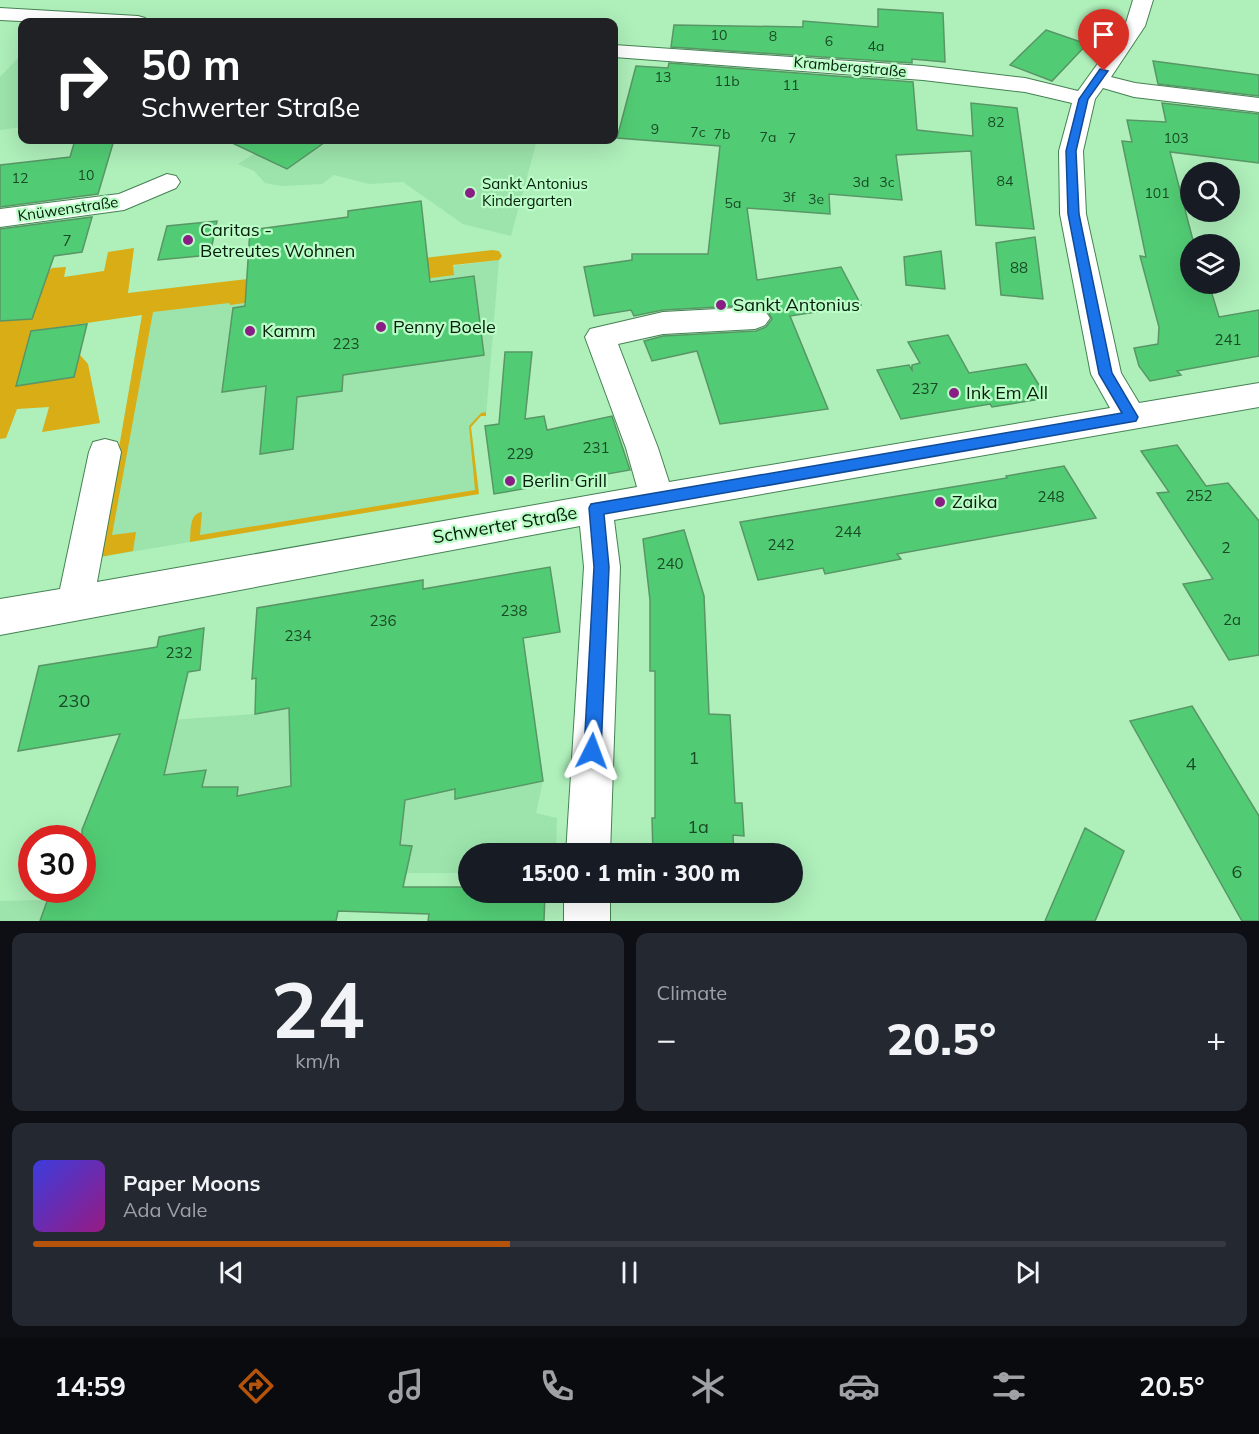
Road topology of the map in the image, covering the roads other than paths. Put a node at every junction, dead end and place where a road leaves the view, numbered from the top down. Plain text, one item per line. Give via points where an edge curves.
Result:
1 (1143, 0) edge
2 (0, 14) edge
3 (69, 18) edge
4 (618, 51) edge
5 (1091, 90) junction
6 (1259, 105) edge
7 (167, 182) dead end
8 (0, 218) edge
9 (755, 318) dead end
10 (1259, 395) edge
11 (1131, 417) junction
12 (105, 452) dead end
13 (657, 500) junction
14 (596, 508) junction
15 (75, 603) junction
16 (0, 616) edge
17 (589, 843) edge
18 (587, 903) edge
19 (586, 921) edge

1 - 5 street via 1134,26
2 - 3 street
4 - 5 street, Krambergstraße via 923,73
5 - 6 street, Krambergstraße via 1134,90
5 - 11 street via 1071,151 1073,214 1106,374
7 - 8 street, Knüwenstraße via 124,202
9 - 13 street via 663,323 600,337 642,448
10 - 11 street, Schwerter Straße
11 - 13 street, Schwerter Straße
12 - 15 street
13 - 14 street, Schwerter Straße
14 - 15 street, Schwerter Straße
14 - 17 street via 602,567
15 - 16 street, Schwerter Straße
18 - 19 street

